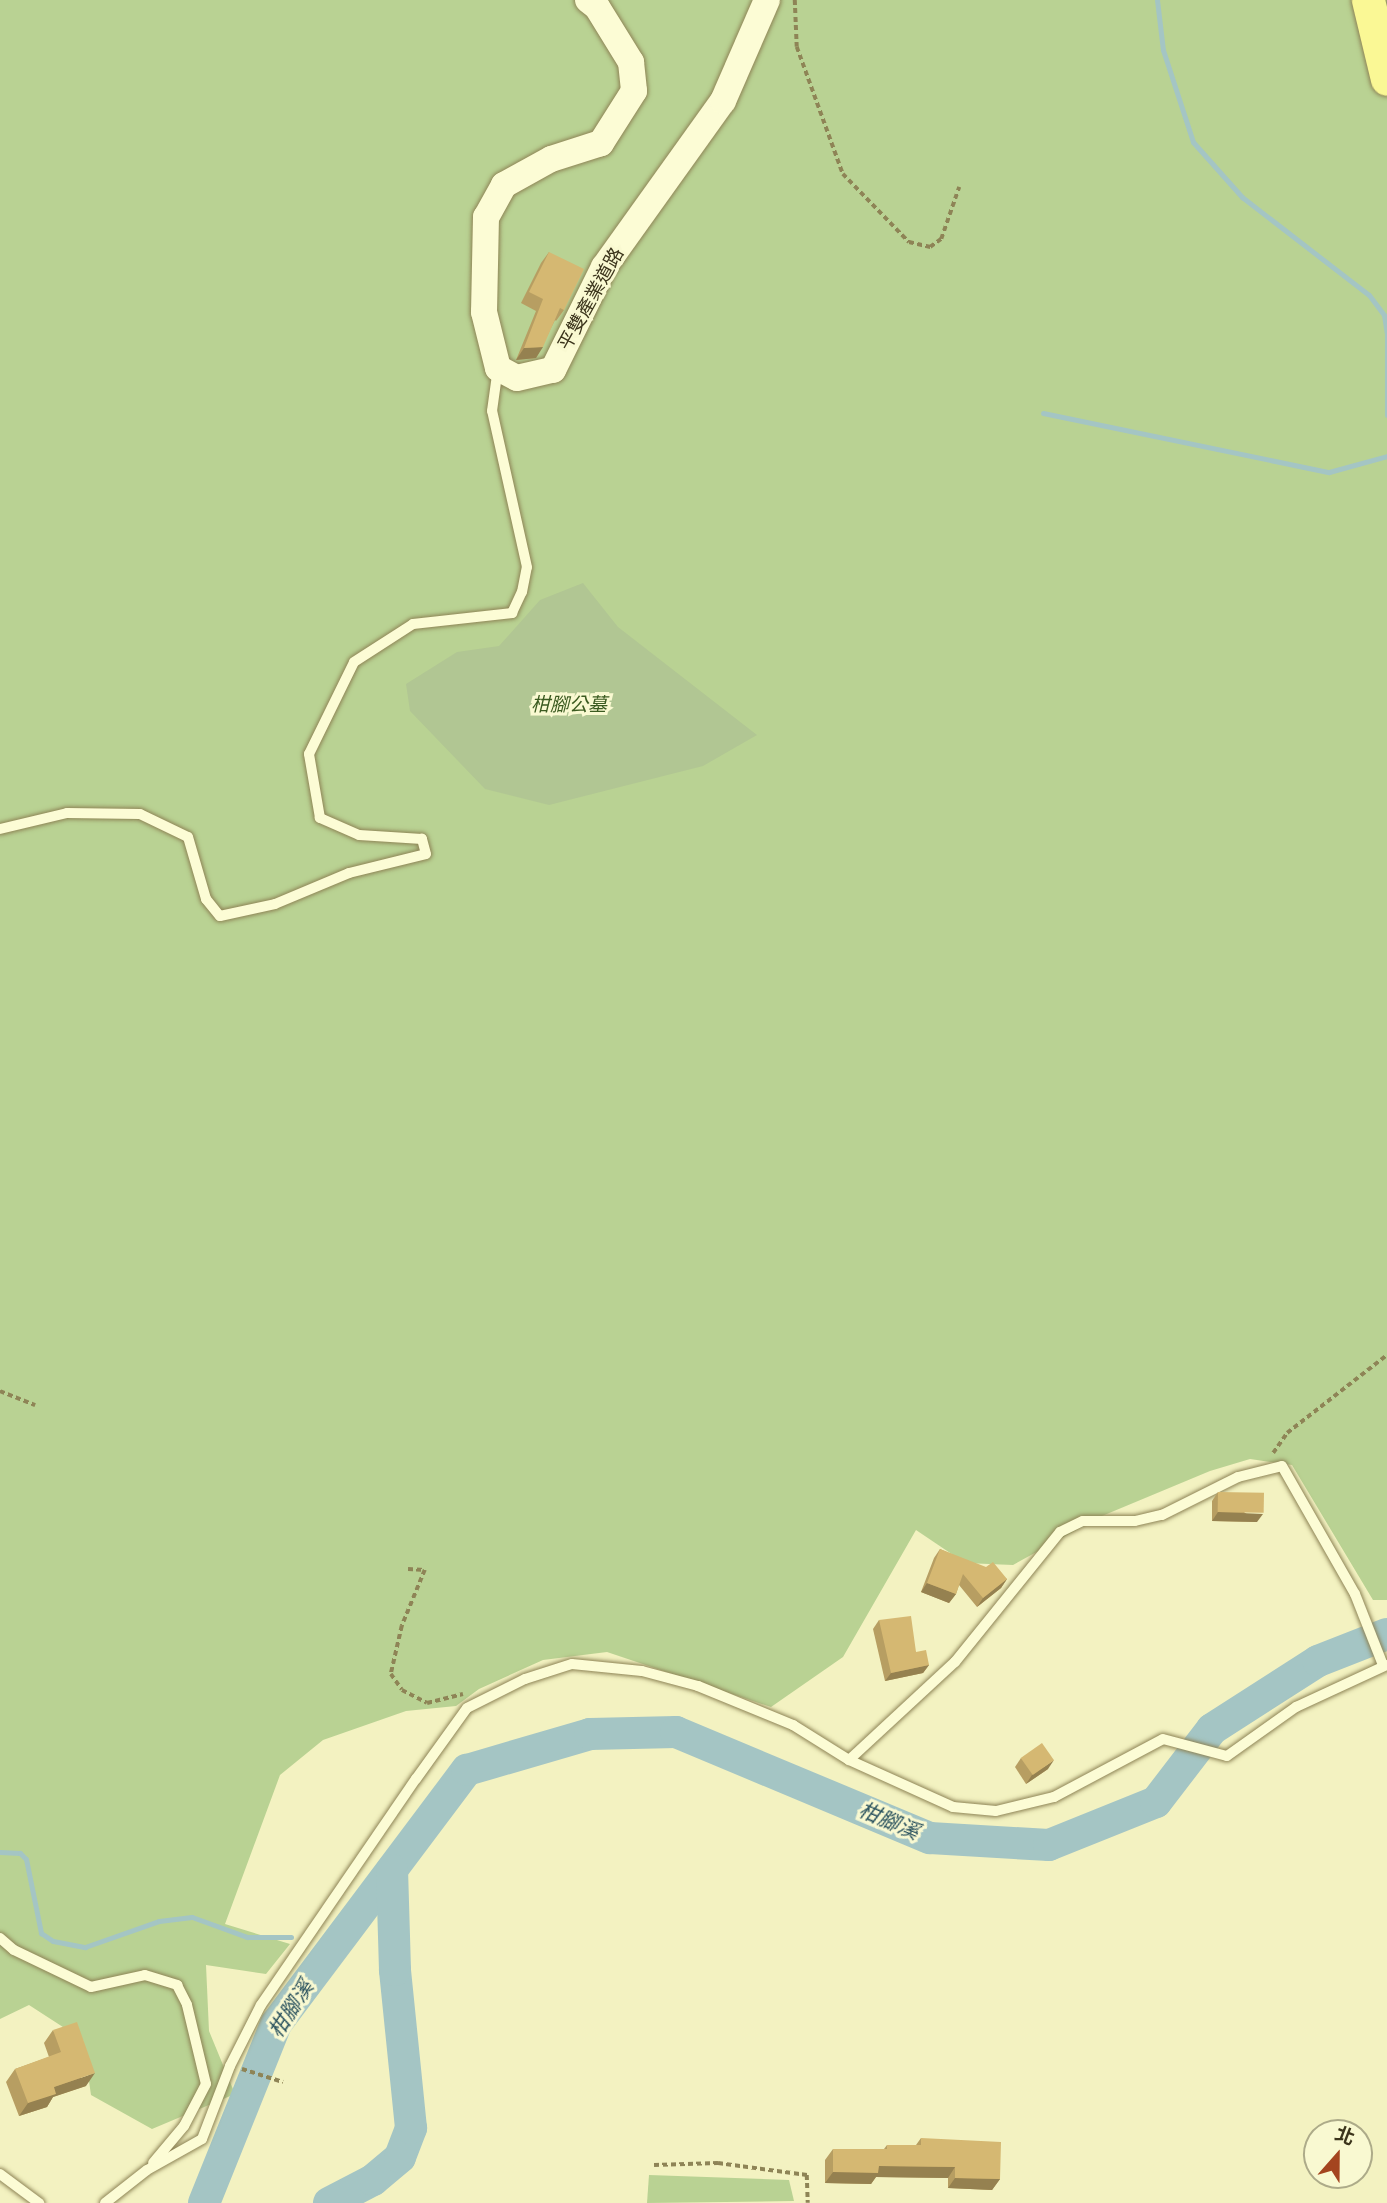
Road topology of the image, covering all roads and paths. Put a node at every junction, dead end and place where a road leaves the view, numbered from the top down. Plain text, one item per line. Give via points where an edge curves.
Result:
1 (588, 0) edge
2 (767, 0) edge
3 (795, 0) edge
4 (1368, 0) edge
5 (1387, 79) edge
6 (959, 187) dead end
7 (498, 368) junction
8 (0, 829) edge
9 (1387, 1356) edge
10 (0, 1391) edge
11 (35, 1405) dead end
12 (1263, 1470) junction
13 (408, 1569) dead end
14 (1385, 1665) edge
15 (490, 1696) junction
16 (849, 1760) junction
17 (0, 1938) edge
18 (230, 2066) junction
19 (283, 2082) dead end
20 (654, 2165) dead end
21 (146, 2171) junction
22 (0, 2174) edge
23 (38, 2203) edge
24 (105, 2203) edge
25 (808, 2203) edge

1 - 7 street via 631,62 634,91 601,143 551,159 504,185 486,217 484,312
2 - 7 street, 平雙產業道路 via 723,102 604,267 553,370 517,378
3 - 6 path via 797,47 843,174 909,242 930,247 941,239
4 - 5 main road
7 - 8 lane via 492,411 527,567 512,613 412,624 354,662 309,754 320,818 359,835 422,839 426,854 349,873 275,904 219,916 206,899 188,837 140,814 67,813
9 - 12 path via 1287,1433
10 - 11 path
12 - 14 lane via 1282,1465 1355,1594
12 - 16 lane via 1238,1477 1162,1515 1135,1521 1083,1521 1060,1532 956,1662
13 - 15 path via 425,1570 402,1626 391,1674 402,1690 427,1703 456,1694
14 - 16 lane via 1296,1707 1227,1756 1163,1739 1054,1797 996,1811 953,1807
15 - 16 lane via 572,1664 642,1671 698,1686 793,1725
15 - 18 lane via 467,1707 416,1779 261,2005
17 - 21 lane via 14,1950 91,1987 145,1975 177,1985 187,2005 206,2084 184,2126
18 - 19 path
18 - 21 lane via 202,2139
20 - 25 path via 718,2163 807,2175
21 - 24 lane
22 - 23 lane

